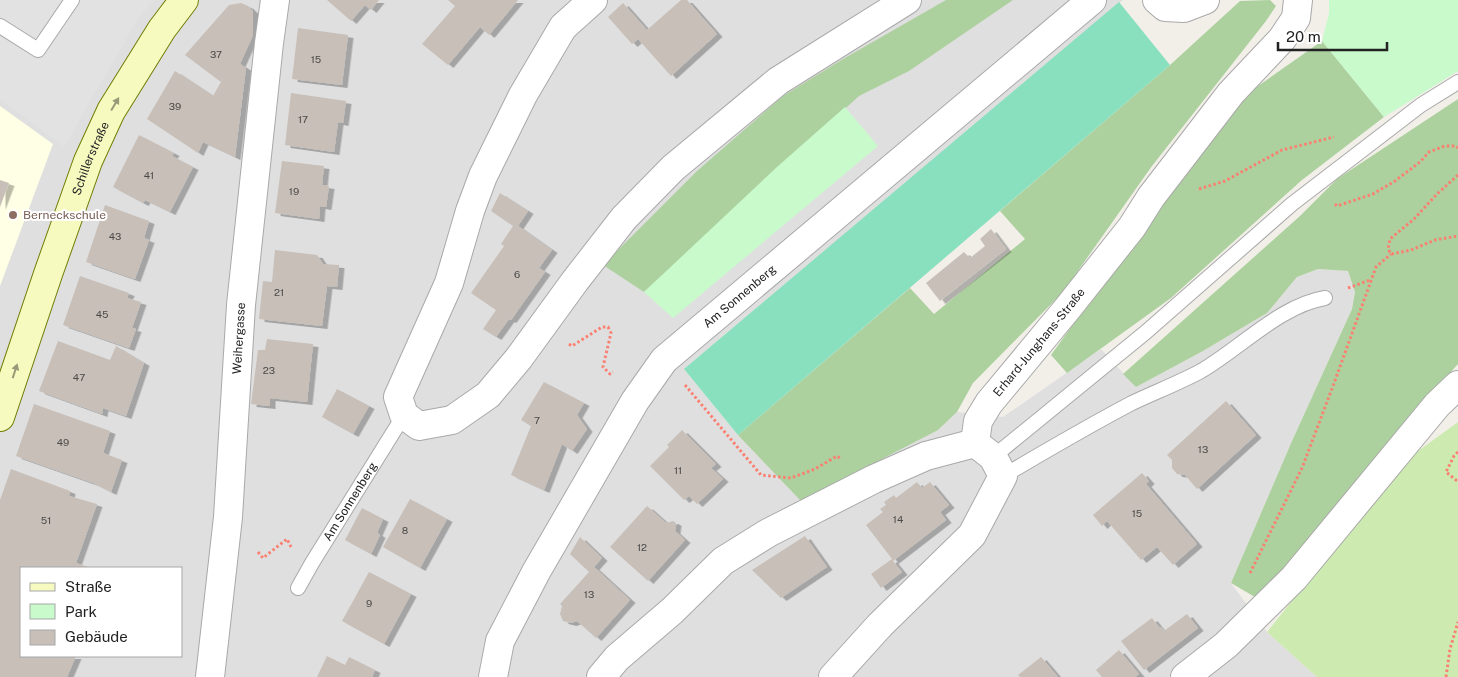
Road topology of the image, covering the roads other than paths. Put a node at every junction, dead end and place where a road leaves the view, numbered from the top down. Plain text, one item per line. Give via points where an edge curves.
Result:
1 (72, 0) edge
2 (184, 0) edge
3 (275, 0) edge
4 (593, 0) edge
5 (907, 0) edge
6 (1092, 0) edge
7 (1157, 0) edge
8 (1205, 0) edge
9 (1298, 0) edge
10 (0, 26) edge
11 (1458, 82) edge
12 (1325, 298) dead end
13 (1458, 385) edge
14 (404, 415) junction
15 (0, 417) edge
16 (990, 459) junction
17 (298, 588) dead end
18 (210, 677) edge
19 (493, 677) edge
20 (601, 677) edge
21 (833, 677) edge
22 (1185, 677) edge

1 - 10 lane via 38,50
15 -> 2 main road, Schillerstraße via 88,161 111,111 162,28
3 - 18 street, Weihergasse via 241,306 228,517
4 - 14 street via 563,27 523,95 483,176 449,282 398,397
5 - 14 street via 778,80 673,168 624,218 488,395 452,420 419,426
6 - 19 street, Am Sonnenberg via 664,360 634,401 536,572 500,641
7 - 8 street via 1165,8 1184,8
9 - 16 street, Erhard-Junghans-Straße via 1296,18 1282,39 1231,93 1151,197 1132,227 989,403 978,421
11 - 16 lane via 1340,165 1146,332
12 - 16 lane via 1313,300 1276,319 1201,371 1057,444
13 - 22 street via 1437,405 1294,578 1226,645
14 - 17 lane, Am Sonnenberg
16 - 20 street via 926,456 768,533 723,561 617,658
16 - 21 street, Erhard-Junghans-Straße via 972,535

